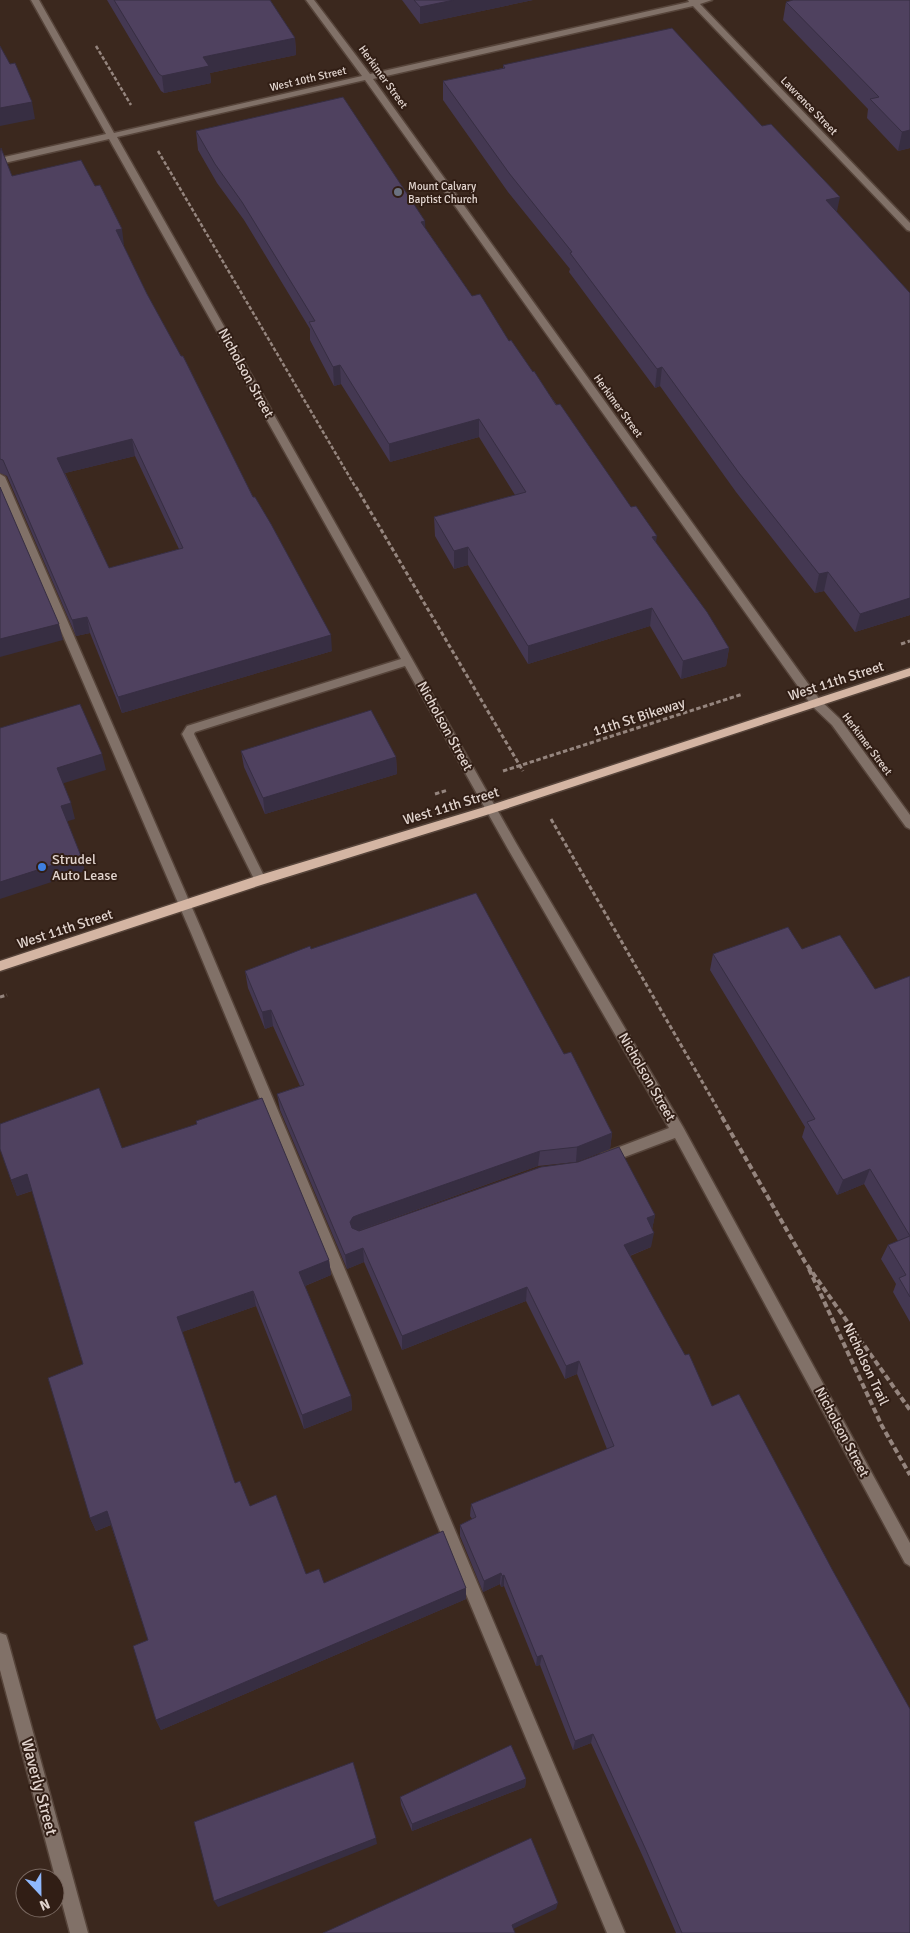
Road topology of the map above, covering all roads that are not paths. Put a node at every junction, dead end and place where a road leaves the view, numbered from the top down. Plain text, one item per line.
1 (35, 0) edge
2 (310, 0) edge
3 (708, 0) edge
4 (693, 2) edge
5 (367, 77) junction
6 (112, 136) junction
7 (0, 161) edge
8 (910, 228) edge
9 (0, 478) edge
10 (408, 661) junction
11 (910, 672) edge
12 (816, 703) junction
13 (492, 809) junction
14 (910, 824) edge
15 (260, 880) junction
16 (185, 905) junction
17 (0, 966) edge
18 (678, 1131) junction
19 (595, 1163) edge
20 (910, 1558) edge
21 (0, 1641) edge
22 (79, 1933) edge
23 (616, 1933) edge

1 - 6 street, Nicholson Street
2 - 5 street, Herkimer Street
3 - 4 street, West 10th Street
4 - 5 street, West 10th Street
4 - 8 street, Lawrence Street
5 - 6 street, West 10th Street
5 - 12 street, Herkimer Street
6 - 7 street, West 10th Street
6 - 10 street, Nicholson Street
9 - 16 street
10 - 13 street, Nicholson Street
10 - 15 street
11 - 12 main road, West 11th Street
12 - 13 main road, West 11th Street
12 - 14 street, Herkimer Street
13 - 15 main road, West 11th Street
13 - 18 street, Nicholson Street
15 - 16 main road, West 11th Street
16 - 17 main road, West 11th Street
16 - 23 street
18 - 19 street
18 - 20 street, Nicholson Street
21 - 22 street, Waverly Street

